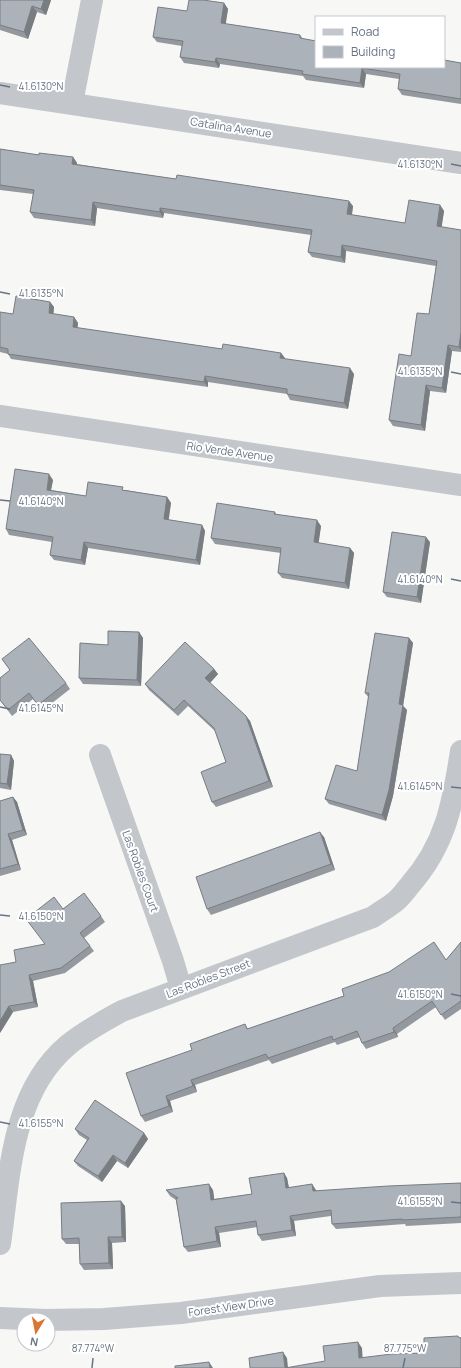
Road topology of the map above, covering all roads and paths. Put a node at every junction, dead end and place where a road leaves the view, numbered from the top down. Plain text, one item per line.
1 (92, 0) edge
2 (0, 93) edge
3 (72, 103) junction
4 (461, 163) edge
5 (0, 416) edge
6 (461, 485) edge
7 (461, 751) edge
8 (100, 755) dead end
9 (181, 988) junction
10 (0, 1244) edge
11 (461, 1283) edge
12 (0, 1318) edge

1 - 3 street
2 - 3 street, Catalina Avenue
3 - 4 street, Catalina Avenue
5 - 6 street, Rio Verde Avenue
7 - 9 street, Las Robles Street
8 - 9 street, Las Robles Court
9 - 10 street, Las Robles Street
11 - 12 street, Forest View Drive

